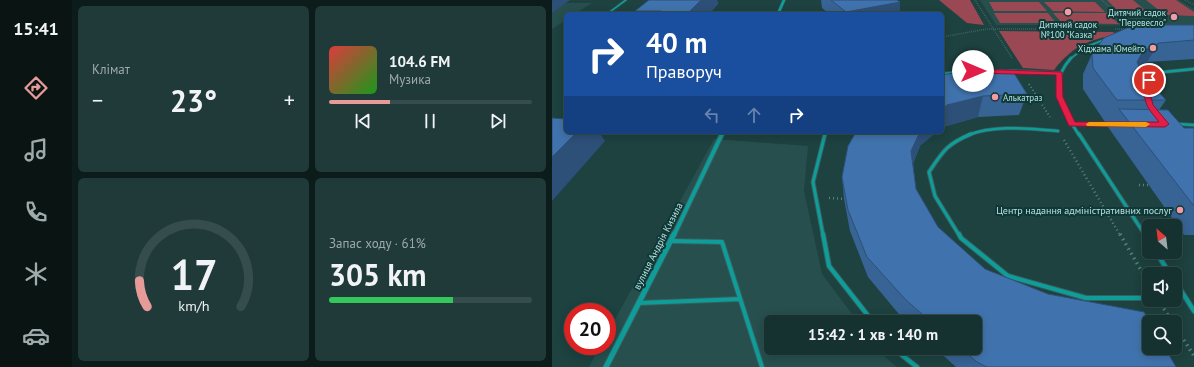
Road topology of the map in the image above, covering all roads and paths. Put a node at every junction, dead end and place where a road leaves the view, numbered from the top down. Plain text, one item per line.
1 (626, 0) edge
2 (784, 0) edge
3 (1102, 0) edge
4 (1185, 0) edge
5 (1194, 6) edge
6 (610, 12) edge
7 (779, 12) edge
8 (994, 29) dead end
9 (1115, 29) dead end
10 (1133, 29) edge
11 (944, 37) edge
12 (1124, 37) joint
13 (1194, 69) edge
14 (975, 71) edge
15 (1006, 71) edge
16 (1059, 73) junction
17 (944, 74) edge
18 (1148, 86) edge
19 (1072, 124) junction
20 (1119, 124) edge
21 (1172, 124) edge
22 (1194, 125) edge
23 (1058, 131) dead end
24 (722, 134) edge
25 (825, 134) edge
26 (1139, 185) dead end
27 (1148, 185) dead end
28 (1142, 230) edge
29 (672, 241) junction
30 (1182, 292) edge
31 (1142, 298) edge
32 (740, 299) junction
33 (639, 303) junction
34 (1194, 311) edge
35 (868, 315) edge
36 (1182, 337) edge
37 (902, 355) edge
38 (1194, 356) edge
39 (606, 367) edge
40 (762, 367) edge
41 (917, 367) edge

1 - 6 lane
2 - 7 street
3 - 10 path
4 - 5 path
8 - 11 path
9 - 12 path
12 - 16 lane
13 - 18 lane
14 - 17 lane
15 - 16 lane
16 - 19 lane
19 - 20 lane
19 - 28 lane
21 - 22 lane
23 - 31 lane
24 - 29 street, вулиця Андрія Кизила
25 - 35 lane
26 - 27 path
29 - 32 lane
29 - 33 street, вулиця Андрія Кизила
30 - 34 lane
32 - 33 lane
32 - 40 lane
33 - 39 street, вулиця Андрія Кизила
36 - 38 path
37 - 41 lane

